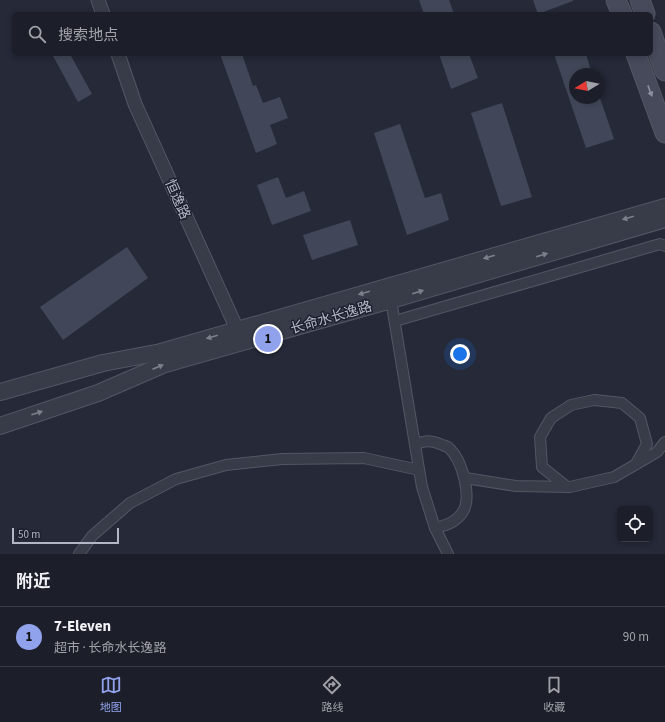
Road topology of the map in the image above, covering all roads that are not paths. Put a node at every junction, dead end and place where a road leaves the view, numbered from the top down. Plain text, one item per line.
1 (98, 0) edge
2 (616, 0) edge
3 (640, 0) edge
4 (102, 12) edge
5 (621, 12) edge
6 (643, 12) edge
7 (653, 38) edge
8 (119, 56) edge
9 (637, 56) edge
10 (665, 71) edge
11 (665, 133) edge
12 (665, 207) edge
13 (665, 219) edge
14 (665, 246) edge
15 (392, 300) junction
16 (395, 321) junction
17 (240, 336) junction
18 (0, 392) edge
19 (0, 426) edge
20 (665, 442) edge
21 (416, 444) junction
22 (636, 464) junction
23 (420, 470) junction
24 (465, 478) junction
25 (567, 487) junction
26 (436, 528) junction
27 (79, 554) edge
28 (448, 554) edge

1 - 4 street
2 - 5 main road
3 - 6 main road
7 - 10 main road
8 - 17 street, 恒逸路
9 -> 11 main road
12 -> 17 street, 长命水长逸路
15 -> 13 street, 长命水长逸路
14 - 16 street
15 - 16 street
15 - 17 street, 长命水长逸路
16 - 21 street
17 -> 18 street, 长命水长逸路
19 -> 17 street, 长命水长逸路
20 - 22 street
21 - 23 street
21 - 24 street
22 - 25 street
22 - 25 street
23 - 26 street
23 - 27 street
24 - 25 street
24 - 26 street
26 - 28 street

